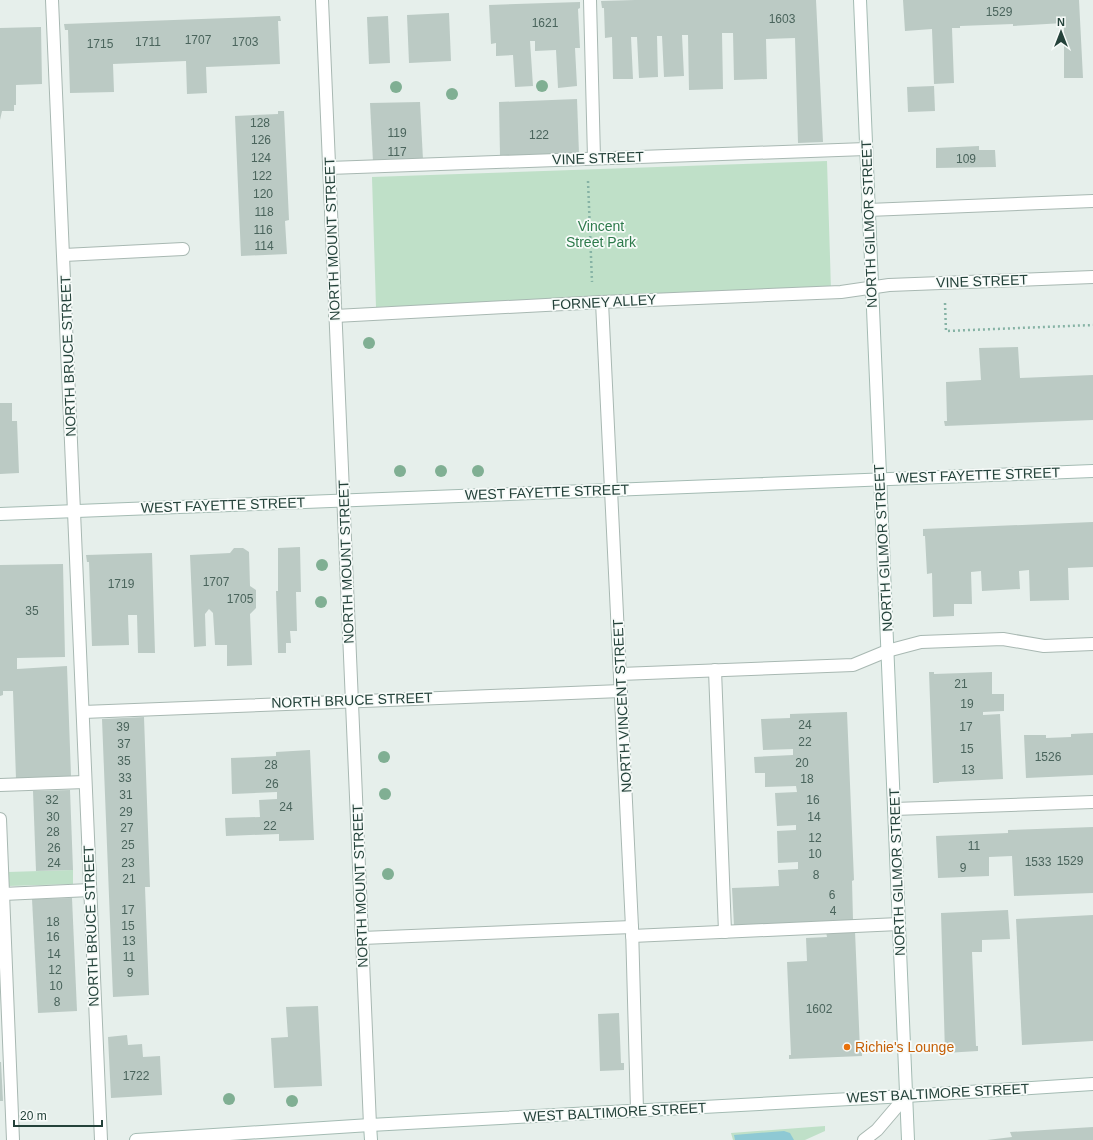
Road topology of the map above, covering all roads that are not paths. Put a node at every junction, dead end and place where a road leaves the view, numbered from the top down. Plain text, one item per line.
1 (52, 0) edge
2 (322, 0) edge
3 (590, 0) edge
4 (860, 0) edge
5 (866, 148) junction
6 (590, 159) junction
7 (329, 168) junction
8 (1093, 201) edge
9 (868, 210) junction
10 (183, 249) dead end
11 (64, 255) junction
12 (1093, 277) edge
13 (872, 288) junction
14 (597, 302) junction
15 (335, 316) junction
16 (1093, 471) edge
17 (880, 480) junction
18 (612, 490) junction
19 (343, 500) junction
20 (73, 511) junction
21 (0, 514) edge
22 (1093, 644) edge
23 (887, 651) junction
24 (715, 670) junction
25 (620, 674) junction
26 (621, 691) junction
27 (352, 701) junction
28 (83, 712) junction
29 (86, 782) junction
30 (0, 785) edge
31 (1093, 802) edge
32 (894, 809) junction
33 (0, 819) edge
34 (90, 890) junction
35 (3, 894) junction
36 (899, 924) junction
37 (632, 932) junction
38 (725, 932) junction
39 (362, 938) junction
40 (1093, 1084) edge
41 (906, 1096) junction
42 (637, 1110) junction
43 (370, 1125) junction
44 (13, 1140) edge
45 (100, 1140) edge
46 (136, 1140) edge
47 (371, 1140) edge
48 (864, 1140) edge
49 (908, 1140) edge

1 - 11 street, NORTH BRUCE STREET
2 - 7 street, NORTH MOUNT STREET
3 - 6 street
4 - 5 street, NORTH GILMOR STREET
5 - 6 street, VINE STREET
5 - 9 street, NORTH GILMOR STREET
6 - 7 street, VINE STREET
7 - 15 street, NORTH MOUNT STREET
8 - 9 street
9 - 13 street, NORTH GILMOR STREET
10 - 11 street
11 - 20 street, NORTH BRUCE STREET
12 - 13 street, VINE STREET
13 - 14 street, FORNEY ALLEY
13 - 17 street, NORTH GILMOR STREET
14 - 15 street, FORNEY ALLEY
14 - 18 street, NORTH VINCENT STREET
15 - 19 street, NORTH MOUNT STREET
16 - 17 street, WEST FAYETTE STREET
17 - 18 street, WEST FAYETTE STREET
17 - 23 street, NORTH GILMOR STREET
18 - 19 street, WEST FAYETTE STREET
18 - 25 street, NORTH VINCENT STREET
19 - 20 street, WEST FAYETTE STREET
19 - 27 street, NORTH MOUNT STREET
20 - 21 street, WEST FAYETTE STREET
20 - 28 street, NORTH BRUCE STREET
22 - 23 street
23 - 24 street
23 - 32 street, NORTH GILMOR STREET
24 - 25 street
24 - 38 street
25 - 26 street, NORTH VINCENT STREET
26 - 27 street, NORTH BRUCE STREET
26 - 37 street, NORTH VINCENT STREET
27 - 28 street, NORTH BRUCE STREET
27 - 39 street, NORTH MOUNT STREET
28 - 29 street, NORTH BRUCE STREET
29 - 30 street
29 - 34 street, NORTH BRUCE STREET
31 - 32 street
32 - 36 street, NORTH GILMOR STREET
33 - 35 street
34 - 35 street
34 - 45 street, NORTH BRUCE STREET
35 - 44 street
36 - 38 street
36 - 41 street, NORTH GILMOR STREET
37 - 38 street
37 - 39 street
37 - 42 street, NORTH VINCENT STREET
39 - 43 street, NORTH MOUNT STREET
40 - 41 street, WEST BALTIMORE STREET
41 - 42 street, WEST BALTIMORE STREET
41 - 48 street
41 - 49 street, NORTH GILMOR STREET
42 - 43 street, WEST BALTIMORE STREET
43 - 46 street, WEST BALTIMORE STREET
43 - 47 street, NORTH MOUNT STREET

